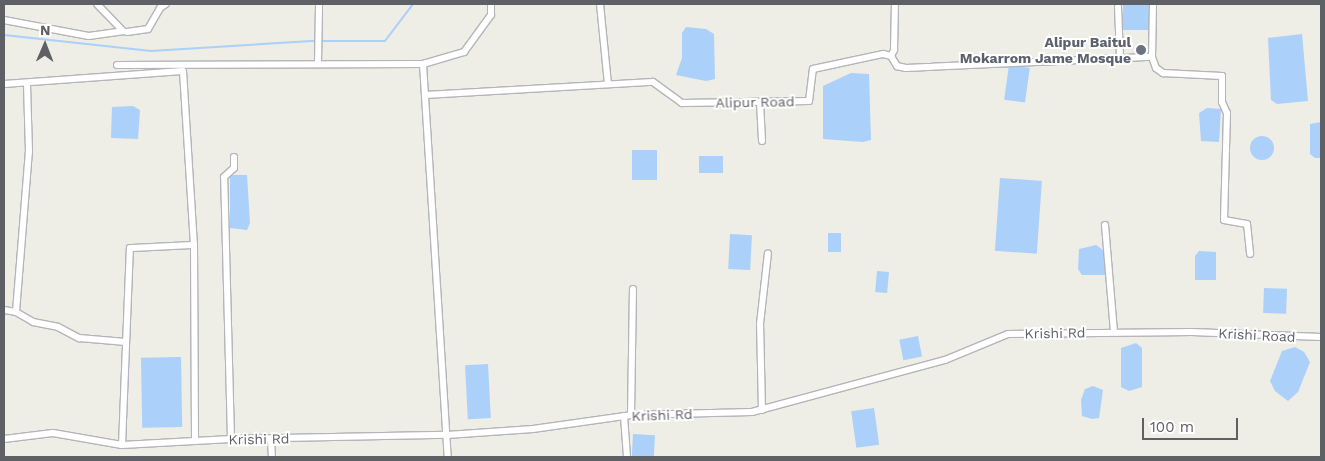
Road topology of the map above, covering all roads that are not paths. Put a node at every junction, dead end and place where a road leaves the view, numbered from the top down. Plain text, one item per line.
1 (97, 4) edge
2 (166, 4) edge
3 (319, 4) edge
4 (491, 4) edge
5 (600, 4) edge
6 (894, 4) edge
7 (1154, 4) edge
8 (1118, 7) dead end
9 (4, 20) edge
10 (127, 32) dead end
11 (891, 56) junction
12 (1120, 56) junction
13 (1152, 57) junction
14 (318, 63) junction
15 (423, 64) junction
16 (117, 65) dead end
17 (4, 84) edge
18 (27, 84) junction
19 (608, 84) junction
20 (425, 95) junction
21 (760, 102) junction
22 (762, 141) dead end
23 (234, 157) dead end
24 (1105, 225) dead end
25 (194, 244) junction
26 (768, 253) dead end
27 (1250, 254) dead end
28 (633, 289) dead end
29 (4, 310) edge
30 (16, 312) junction
31 (1114, 332) junction
32 (1192, 332) joint
33 (1321, 337) edge
34 (126, 342) junction
35 (762, 410) junction
36 (628, 415) junction
37 (447, 435) junction
38 (4, 439) edge
39 (231, 439) junction
40 (271, 439) junction
41 (195, 441) junction
42 (122, 445) junction
43 (272, 457) edge
44 (448, 457) edge
45 (627, 457) edge

1 - 9 street
2 - 10 street
3 - 14 street
4 - 15 street
5 - 19 street
6 - 11 street
7 - 13 street
8 - 12 street
11 - 12 street
11 - 21 street, Alipur Road
12 - 13 street
13 - 27 street
14 - 15 street
14 - 16 street
15 - 20 street
17 - 18 street
18 - 25 street
18 - 30 street
19 - 20 street, Alipur Road
19 - 21 street, Alipur Road
20 - 37 street
21 - 22 street
23 - 39 street
24 - 31 street
25 - 34 street
25 - 41 street
26 - 35 street
28 - 36 street
29 - 30 street
30 - 34 street
31 - 32 street, Krishi Rd
31 - 35 street, Krishi Rd
32 - 33 street, Krishi Road
34 - 42 street
35 - 36 street, Krishi Rd
36 - 37 street, Krishi Rd
36 - 45 street
37 - 40 street, Krishi Rd
37 - 44 street
38 - 42 street, Krishi Rd
39 - 40 street, Krishi Rd
39 - 41 street, Krishi Rd
40 - 43 street
41 - 42 street, Krishi Rd

